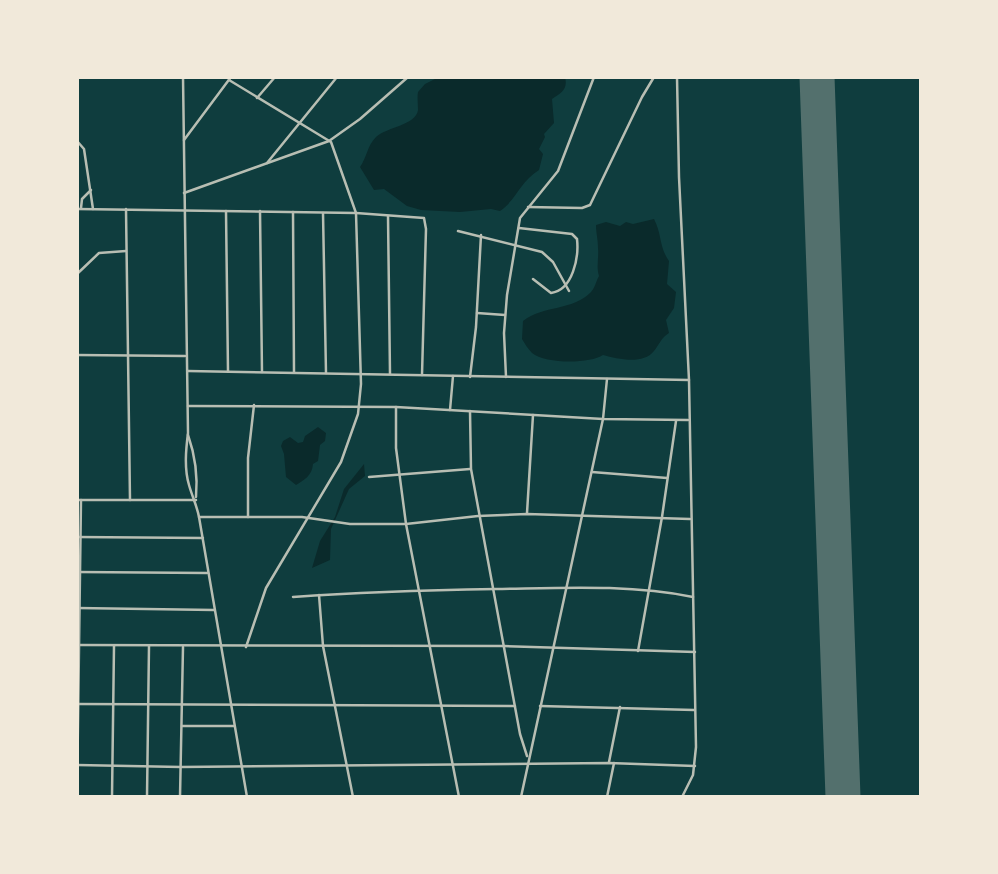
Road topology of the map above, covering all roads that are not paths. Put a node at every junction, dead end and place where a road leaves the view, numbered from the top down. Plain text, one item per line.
1 (183, 77) edge
2 (275, 77) edge
3 (337, 77) edge
4 (408, 77) edge
5 (594, 77) edge
6 (654, 77) edge
7 (677, 77) edge
8 (230, 79) edge
9 (257, 98) junction
10 (299, 123) junction
11 (184, 140) junction
12 (77, 141) edge
13 (330, 141) junction
14 (267, 163) junction
15 (90, 190) junction
16 (184, 193) junction
17 (528, 207) junction
18 (79, 209) edge
19 (93, 209) junction
20 (126, 209) junction
21 (226, 211) junction
22 (260, 211) junction
23 (184, 212) junction
24 (293, 212) junction
25 (323, 212) junction
26 (356, 213) junction
27 (388, 216) junction
28 (519, 228) junction
29 (458, 231) dead end
30 (481, 235) junction
31 (516, 245) junction
32 (126, 251) junction
33 (77, 274) edge
34 (533, 279) dead end
35 (566, 285) junction
36 (569, 291) dead end
37 (477, 313) junction
38 (506, 315) junction
39 (77, 355) edge
40 (127, 356) junction
41 (185, 356) junction
42 (186, 371) junction
43 (228, 371) junction
44 (262, 372) junction
45 (294, 372) junction
46 (326, 373) junction
47 (360, 373) junction
48 (390, 374) junction
49 (422, 374) junction
50 (453, 376) junction
51 (470, 377) junction
52 (506, 377) junction
53 (607, 379) junction
54 (689, 380) junction
55 (254, 405) junction
56 (188, 406) junction
57 (360, 406) junction
58 (396, 407) junction
59 (450, 410) junction
60 (470, 411) junction
61 (533, 415) junction
62 (603, 419) junction
63 (688, 420) junction
64 (676, 421) junction
65 (188, 433) junction
66 (471, 469) junction
67 (592, 472) junction
68 (399, 475) junction
69 (369, 477) dead end
70 (667, 478) junction
71 (79, 500) edge
72 (130, 500) junction
73 (196, 500) junction
74 (527, 514) junction
75 (478, 516) junction
76 (582, 516) junction
77 (199, 517) junction
78 (662, 517) junction
79 (248, 518) junction
80 (309, 518) junction
81 (690, 519) junction
82 (406, 524) junction
83 (79, 537) edge
84 (203, 538) junction
85 (79, 572) edge
86 (208, 573) junction
87 (565, 588) junction
88 (493, 589) junction
89 (418, 590) junction
90 (648, 591) junction
91 (319, 595) junction
92 (293, 597) dead end
93 (693, 597) junction
94 (78, 608) edge
95 (214, 610) junction
96 (78, 645) edge
97 (114, 646) junction
98 (149, 646) junction
99 (246, 646) junction
100 (323, 646) junction
101 (504, 646) junction
102 (183, 647) junction
103 (222, 647) junction
104 (430, 647) junction
105 (553, 648) junction
106 (638, 651) junction
107 (695, 652) junction
108 (78, 704) edge
109 (440, 704) junction
110 (114, 705) junction
111 (149, 705) junction
112 (183, 705) junction
113 (232, 706) junction
114 (515, 706) junction
115 (540, 706) junction
116 (334, 707) junction
117 (620, 707) junction
118 (695, 710) junction
119 (182, 726) junction
120 (235, 726) junction
121 (528, 757) junction
122 (527, 763) junction
123 (612, 763) junction
124 (113, 764) junction
125 (345, 764) junction
126 (453, 764) junction
127 (78, 765) edge
128 (148, 765) junction
129 (241, 766) junction
130 (695, 766) junction
131 (181, 767) junction
132 (78, 797) edge
133 (112, 797) edge
134 (147, 797) edge
135 (180, 797) edge
136 (247, 797) edge
137 (353, 797) edge
138 (459, 797) edge
139 (521, 797) edge
140 (607, 797) edge
141 (682, 797) edge

1 - 11 street
2 - 9 street
3 - 10 street
4 - 13 street
5 - 17 street
6 - 17 street
7 - 54 street
8 - 9 street
8 - 11 street
9 - 10 street
10 - 13 street
10 - 14 street
11 - 16 street
12 - 15 street
13 - 14 street
13 - 26 street
14 - 16 street
15 - 18 street
15 - 19 street
16 - 23 street
17 - 28 street
18 - 19 street
19 - 20 street
20 - 23 street
20 - 32 street
21 - 22 street
21 - 23 street
21 - 43 street
22 - 24 street
22 - 44 street
23 - 41 street
24 - 25 street
24 - 45 street
25 - 26 street
25 - 46 street
26 - 27 street
26 - 47 street
27 - 48 street
27 - 49 street
28 - 31 street
28 - 35 street
29 - 30 street
30 - 31 street
30 - 37 street
31 - 35 street
31 - 38 street
32 - 33 street
32 - 40 street
34 - 35 street
35 - 36 street
37 - 38 street
37 - 51 street
38 - 52 street
39 - 40 street
40 - 41 street
40 - 72 street
41 - 42 street
42 - 43 street
42 - 56 street
43 - 44 street
44 - 45 street
45 - 46 street
46 - 47 street
47 - 48 street
47 - 57 street
48 - 49 street
49 - 50 street
50 - 51 street
50 - 59 street
51 - 52 street
52 - 53 street
53 - 54 street
53 - 62 street
54 - 63 street
55 - 56 street
55 - 57 street
55 - 79 street
56 - 65 street
57 - 58 street
57 - 80 street
58 - 59 street
58 - 68 street
59 - 60 street
60 - 61 street
60 - 66 street
61 - 62 street
61 - 74 street
62 - 64 street
62 - 67 street
63 - 64 street
63 - 81 street
64 - 70 street
65 - 73 street
65 - 73 street
66 - 68 street
66 - 75 street
67 - 70 street
67 - 76 street
68 - 69 street
68 - 82 street
70 - 78 street
71 - 72 street
71 - 83 street
72 - 73 street
73 - 77 street
74 - 75 street
74 - 76 street
75 - 82 street
75 - 88 street
76 - 78 street
76 - 87 street
77 - 79 street
77 - 84 street
78 - 81 street
78 - 90 street
79 - 80 street
80 - 82 street
80 - 99 street
81 - 93 street
82 - 89 street
83 - 84 street
83 - 85 street
84 - 86 street
85 - 86 street
85 - 94 street
86 - 95 street
87 - 88 street
87 - 90 street
87 - 105 street
88 - 89 street
88 - 101 street
89 - 91 street
89 - 104 street
90 - 93 street
90 - 106 street
91 - 92 street
91 - 100 street
93 - 107 street
94 - 95 street
94 - 96 street
95 - 103 street
96 - 97 street
96 - 108 street
97 - 98 street
97 - 110 street
98 - 102 street
98 - 111 street
99 - 100 street
99 - 103 street
100 - 104 street
100 - 116 street
101 - 104 street
101 - 105 street
101 - 114 street
102 - 103 street
102 - 112 street
103 - 113 street
104 - 109 street
105 - 106 street
105 - 115 street
106 - 107 street
107 - 118 street
108 - 110 street
108 - 127 street
109 - 114 street
109 - 116 street
109 - 126 street
110 - 111 street
110 - 124 street
111 - 112 street
111 - 128 street
112 - 113 street
112 - 119 street
113 - 116 street
113 - 120 street
114 - 121 street
115 - 117 street
115 - 121 street
116 - 125 street
117 - 118 street
117 - 123 street
118 - 130 street
119 - 120 street
119 - 131 street
120 - 129 street
121 - 122 street
122 - 123 street
122 - 126 street
122 - 139 street
123 - 130 street
123 - 140 street
124 - 127 street
124 - 128 street
124 - 133 street
125 - 126 street
125 - 129 street
125 - 137 street
126 - 138 street
127 - 132 street
128 - 131 street
128 - 134 street
129 - 131 street
129 - 136 street
130 - 141 street
131 - 135 street

